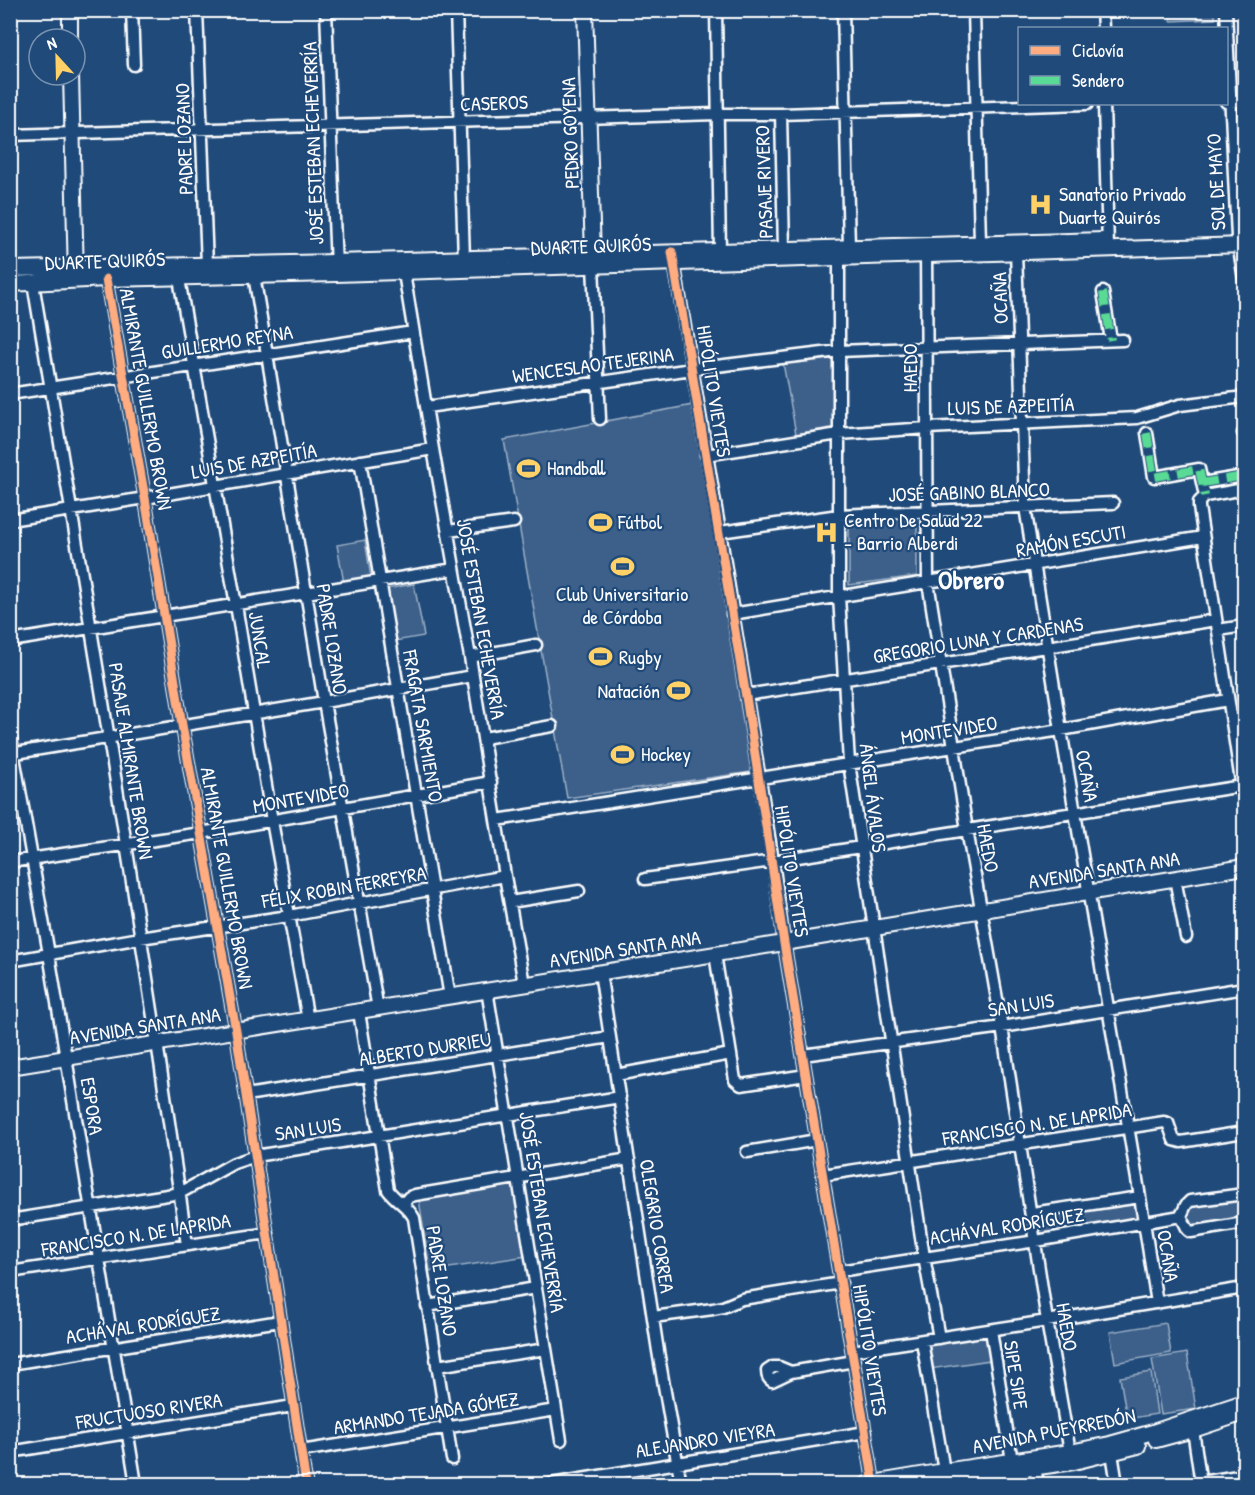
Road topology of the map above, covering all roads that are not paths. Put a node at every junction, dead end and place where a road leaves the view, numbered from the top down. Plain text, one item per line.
1 (70, 10) edge
2 (132, 10) edge
3 (197, 10) edge
4 (326, 10) edge
5 (456, 10) edge
6 (585, 10) edge
7 (716, 10) edge
8 (843, 10) edge
9 (974, 10) edge
10 (1102, 10) edge
11 (1226, 10) edge
12 (70, 27) edge
13 (1103, 27) edge
14 (1226, 27) edge
15 (134, 66) dead end
16 (71, 87) edge
17 (1245, 101) edge
18 (1228, 102) edge
19 (1050, 105) edge
20 (1104, 105) edge
21 (976, 107) junction
22 (845, 111) junction
23 (717, 114) junction
24 (781, 114) junction
25 (589, 118) junction
26 (459, 122) junction
27 (330, 126) junction
28 (201, 130) junction
29 (72, 133) junction
30 (10, 135) edge
31 (1241, 241) edge
32 (980, 243) junction
33 (1108, 244) junction
34 (784, 249) junction
35 (927, 250) junction
36 (844, 252) junction
37 (1016, 252) junction
38 (722, 256) junction
39 (673, 257) junction
40 (464, 258) junction
41 (593, 260) junction
42 (207, 266) junction
43 (403, 266) junction
44 (336, 268) junction
45 (10, 269) edge
46 (178, 272) junction
47 (76, 274) junction
48 (254, 275) junction
49 (106, 279) junction
50 (1245, 279) edge
51 (33, 283) junction
52 (10, 284) edge
53 (1103, 292) dead end
54 (413, 332) junction
55 (1111, 340) junction
56 (1123, 340) dead end
57 (1020, 343) junction
58 (928, 347) junction
59 (839, 351) junction
60 (267, 353) junction
61 (194, 365) junction
62 (692, 369) junction
63 (124, 376) junction
64 (599, 382) junction
65 (50, 387) junction
66 (10, 394) edge
67 (1245, 397) edge
68 (427, 407) junction
69 (600, 419) dead end
70 (1023, 424) junction
71 (928, 428) junction
72 (1148, 433) dead end
73 (839, 434) junction
74 (433, 449) junction
75 (706, 455) junction
76 (360, 461) junction
77 (287, 474) junction
78 (1245, 476) edge
79 (1202, 483) junction
80 (215, 486) junction
81 (1245, 489) edge
82 (1205, 496) junction
83 (145, 498) junction
84 (1113, 503) dead end
85 (1025, 507) junction
86 (71, 510) junction
87 (927, 512) junction
88 (839, 515) junction
89 (10, 520) edge
90 (514, 522) dead end
91 (448, 531) junction
92 (720, 532) junction
93 (1203, 537) junction
94 (1034, 566) junction
95 (454, 569) junction
96 (380, 582) junction
97 (928, 582) junction
98 (307, 594) junction
99 (839, 596) junction
100 (236, 605) junction
101 (732, 614) junction
102 (164, 616) junction
103 (1217, 625) junction
104 (1245, 626) edge
105 (91, 628) junction
106 (10, 641) edge
107 (536, 645) dead end
108 (1047, 646) junction
109 (470, 657) junction
110 (941, 663) junction
111 (473, 676) junction
112 (843, 680) junction
113 (398, 689) junction
114 (746, 695) junction
115 (1228, 700) junction
116 (324, 702) junction
117 (254, 714) junction
118 (182, 725) junction
119 (552, 726) dead end
120 (1061, 730) junction
121 (10, 734) edge
122 (484, 738) junction
123 (109, 739) junction
124 (954, 747) junction
125 (12, 754) edge
126 (849, 763) junction
127 (759, 778) junction
128 (491, 782) junction
129 (1242, 786) junction
130 (416, 795) junction
131 (1245, 801) edge
132 (343, 809) junction
133 (1075, 812) junction
134 (496, 820) junction
135 (272, 821) junction
136 (967, 830) junction
137 (201, 833) junction
138 (126, 844) junction
139 (861, 847) junction
140 (32, 859) junction
141 (773, 861) junction
142 (10, 862) edge
143 (1245, 867) edge
144 (505, 876) junction
145 (1175, 878) junction
146 (645, 879) dead end
147 (433, 890) junction
148 (579, 891) dead end
149 (1089, 892) junction
150 (510, 902) junction
151 (360, 903) junction
152 (981, 911) junction
153 (289, 916) junction
154 (217, 927) junction
155 (874, 928) junction
156 (1186, 937) dead end
157 (140, 938) junction
158 (784, 943) junction
159 (49, 954) junction
160 (716, 954) junction
161 (10, 961) edge
162 (600, 972) junction
163 (524, 984) junction
164 (1245, 988) edge
165 (487, 990) junction
166 (450, 997) junction
167 (378, 1009) junction
168 (1108, 1009) junction
169 (359, 1012) junction
170 (308, 1020) junction
171 (1002, 1027) junction
172 (236, 1031) junction
173 (610, 1037) junction
174 (891, 1042) junction
175 (158, 1044) junction
176 (731, 1054) junction
177 (498, 1055) junction
178 (803, 1055) junction
179 (66, 1059) junction
180 (10, 1067) edge
181 (616, 1075) junction
182 (806, 1075) junction
183 (370, 1076) junction
184 (246, 1095) junction
185 (620, 1097) junction
186 (508, 1115) junction
187 (1128, 1128) junction
188 (1245, 1132) edge
189 (380, 1136) junction
190 (817, 1140) junction
191 (1020, 1145) junction
192 (747, 1152) dead end
193 (255, 1156) junction
194 (629, 1159) junction
195 (910, 1162) junction
196 (823, 1175) junction
197 (518, 1178) junction
198 (180, 1193) junction
199 (1245, 1194) edge
200 (1140, 1197) junction
201 (403, 1204) junction
202 (90, 1208) junction
203 (1032, 1213) junction
204 (1181, 1216) junction
205 (10, 1220) edge
206 (1145, 1223) junction
207 (1245, 1223) edge
208 (268, 1233) junction
209 (1036, 1241) junction
210 (187, 1245) junction
211 (924, 1257) junction
212 (98, 1259) junction
213 (10, 1272) edge
214 (840, 1277) junction
215 (536, 1288) junction
216 (1245, 1288) edge
217 (1157, 1303) junction
218 (427, 1306) junction
219 (653, 1317) junction
220 (280, 1321) junction
221 (1047, 1321) junction
222 (991, 1330) junction
223 (939, 1338) junction
224 (922, 1341) junction
225 (113, 1347) junction
226 (546, 1348) junction
227 (853, 1356) junction
228 (10, 1364) edge
229 (437, 1366) junction
230 (791, 1372) dead end
231 (1245, 1402) edge
232 (293, 1406) junction
233 (556, 1410) junction
234 (1245, 1413) edge
235 (447, 1428) junction
236 (1193, 1430) junction
237 (866, 1432) junction
238 (128, 1433) junction
239 (561, 1440) dead end
240 (1111, 1448) junction
241 (301, 1451) junction
242 (10, 1452) edge
243 (1070, 1452) junction
244 (452, 1459) dead end
245 (1012, 1461) junction
246 (677, 1463) junction
247 (1035, 1468) junction
248 (1245, 1475) edge
249 (951, 1478) edge
250 (1201, 1483) edge
251 (872, 1484) edge
252 (136, 1485) edge
253 (306, 1485) edge
254 (551, 1485) edge
255 (681, 1485) edge
256 (919, 1485) edge
257 (1038, 1485) edge
258 (1117, 1485) edge

1 - 12 main road
2 - 15 street
3 - 28 street, PADRE LOZANO
4 - 27 street, JOSÉ ESTEBAN ECHEVERRÍA
5 - 26 street
6 - 25 main road, PEDRO GOYENA
7 - 23 street
8 - 22 street
9 - 21 street
10 - 13 street
11 - 14 street, SOL DE MAYO
16 - 29 main road
17 - 18 street
18 - 31 street, SOL DE MAYO
19 - 21 street, CASEROS
20 - 33 street
21 - 22 street, CASEROS
21 - 32 street
22 - 24 street, CASEROS
22 - 36 street
23 - 24 street, CASEROS
23 - 25 street, CASEROS
23 - 38 street
24 - 34 street, PASAJE RIVERO
25 - 26 street, CASEROS
25 - 41 main road, PEDRO GOYENA
26 - 27 street, CASEROS
26 - 40 street
27 - 28 street, CASEROS
27 - 44 street, JOSÉ ESTEBAN ECHEVERRÍA
28 - 29 street, CASEROS
28 - 42 street, PADRE LOZANO
29 - 30 street, CASEROS
29 - 47 main road
31 - 33 main road, DUARTE QUIRÓS
31 - 50 street, SOL DE MAYO
32 - 33 main road, DUARTE QUIRÓS
32 - 35 main road, DUARTE QUIRÓS
33 - 37 main road, DUARTE QUIRÓS
34 - 36 main road, DUARTE QUIRÓS
34 - 38 main road, DUARTE QUIRÓS
35 - 36 main road, DUARTE QUIRÓS
35 - 37 main road, DUARTE QUIRÓS
35 - 58 street, HAEDO
36 - 38 main road, DUARTE QUIRÓS
36 - 59 street, ÁNGEL ÁVALOS
37 - 57 street, OCAÑA
38 - 39 main road, DUARTE QUIRÓS
39 - 41 main road, DUARTE QUIRÓS
39 - 62 street, HIPÓLITO VIEYTES
40 - 41 main road, DUARTE QUIRÓS
40 - 43 main road, DUARTE QUIRÓS
41 - 43 main road, DUARTE QUIRÓS
41 - 64 street, PEDRO GOYENA
42 - 44 main road, DUARTE QUIRÓS
42 - 46 main road, DUARTE QUIRÓS
43 - 44 main road, DUARTE QUIRÓS
43 - 54 street, JOSÉ ESTEBAN ECHEVERRÍA
44 - 48 main road, DUARTE QUIRÓS
45 - 47 main road, DUARTE QUIRÓS
46 - 47 main road, DUARTE QUIRÓS
46 - 48 main road, DUARTE QUIRÓS
46 - 49 main road, DUARTE QUIRÓS
46 - 61 street, JUNCAL
47 - 49 main road, DUARTE QUIRÓS
47 - 51 main road, DUARTE QUIRÓS
48 - 60 street, PADRE LOZANO
49 - 63 street, ALMIRANTE GUILLERMO BROWN
51 - 52 main road, DUARTE QUIRÓS
51 - 65 street, PASAJE ALMIRANTE BROWN
53 - 55 street
54 - 60 street, GUILLERMO REYNA
54 - 68 street, JOSÉ ESTEBAN ECHEVERRÍA
55 - 56 street, WENCESLAO TEJERINA
55 - 57 street, WENCESLAO TEJERINA
57 - 58 street, WENCESLAO TEJERINA
57 - 70 street, OCAÑA
58 - 59 street, WENCESLAO TEJERINA
58 - 71 street, HAEDO
59 - 62 street, WENCESLAO TEJERINA
59 - 73 street, ÁNGEL ÁVALOS
60 - 61 street, GUILLERMO REYNA
60 - 77 street, PADRE LOZANO
61 - 63 street, GUILLERMO REYNA
61 - 80 street, JUNCAL
62 - 64 street, WENCESLAO TEJERINA
62 - 75 street, HIPÓLITO VIEYTES
63 - 65 street, GUILLERMO REYNA
63 - 83 street, ALMIRANTE GUILLERMO BROWN
64 - 68 street, WENCESLAO TEJERINA
64 - 69 street, PEDRO GOYENA
65 - 66 street, GUILLERMO REYNA
65 - 86 street, PASAJE ALMIRANTE BROWN
67 - 70 street, LUIS DE AZPEITÍA
68 - 74 street, JOSÉ ESTEBAN ECHEVERRÍA
70 - 71 street, LUIS DE AZPEITÍA
70 - 85 street, OCAÑA
71 - 73 street, LUIS DE AZPEITÍA
71 - 87 street, HAEDO
72 - 79 street
73 - 75 street, LUIS DE AZPEITÍA
73 - 88 street, ÁNGEL ÁVALOS
74 - 76 street, LUIS DE AZPEITÍA
74 - 91 street, JOSÉ ESTEBAN ECHEVERRÍA
75 - 92 street, HIPÓLITO VIEYTES
76 - 77 street, LUIS DE AZPEITÍA
76 - 96 street, FRAGATA SARMIENTO
77 - 80 street, LUIS DE AZPEITÍA
77 - 98 street, PADRE LOZANO
78 - 79 street
79 - 82 street
80 - 83 street, LUIS DE AZPEITÍA
80 - 100 street, JUNCAL
81 - 82 street
82 - 93 street
83 - 86 street, LUIS DE AZPEITÍA
83 - 102 street, ALMIRANTE GUILLERMO BROWN
84 - 85 street, JOSÉ GABINO BLANCO
85 - 87 street, JOSÉ GABINO BLANCO
85 - 94 street, OCAÑA
86 - 89 street, LUIS DE AZPEITÍA
86 - 105 street, PASAJE ALMIRANTE BROWN
87 - 88 street, JOSÉ GABINO BLANCO
87 - 97 street, HAEDO
88 - 92 street, JOSÉ GABINO BLANCO
88 - 99 street, ÁNGEL ÁVALOS
90 - 91 street
91 - 95 street, JOSÉ ESTEBAN ECHEVERRÍA
92 - 101 street, HIPÓLITO VIEYTES
93 - 94 street, RAMÓN ESCUTI
93 - 103 street
94 - 97 street, RAMÓN ESCUTI
94 - 108 street, OCAÑA
95 - 96 street
95 - 109 street, JOSÉ ESTEBAN ECHEVERRÍA
96 - 98 street
96 - 113 street, FRAGATA SARMIENTO
97 - 99 street, RAMÓN ESCUTI
97 - 110 street, HAEDO
98 - 100 street
98 - 116 street, PADRE LOZANO
99 - 101 street, RAMÓN ESCUTI
99 - 112 street, ÁNGEL ÁVALOS
100 - 102 street
100 - 117 street, JUNCAL
101 - 114 street, HIPÓLITO VIEYTES
102 - 105 street
102 - 118 street, ALMIRANTE GUILLERMO BROWN
103 - 104 street, GREGORIO LUNA Y CARDENAS
103 - 108 street, GREGORIO LUNA Y CARDENAS
103 - 115 street
105 - 106 street
105 - 123 street, PASAJE ALMIRANTE BROWN
107 - 109 street
108 - 110 street, GREGORIO LUNA Y CARDENAS
108 - 120 street, OCAÑA
109 - 111 street, JOSÉ ESTEBAN ECHEVERRÍA
110 - 112 street, GREGORIO LUNA Y CARDENAS
110 - 124 street, HAEDO
111 - 113 street
111 - 122 street, JOSÉ ESTEBAN ECHEVERRÍA
112 - 114 street, GREGORIO LUNA Y CARDENAS
112 - 126 street, ÁNGEL ÁVALOS
113 - 116 street
113 - 130 street, FRAGATA SARMIENTO
114 - 127 street, HIPÓLITO VIEYTES
115 - 120 street, MONTEVIDEO
115 - 129 street
116 - 117 street
116 - 132 street, PADRE LOZANO
117 - 118 street
117 - 135 street, JUNCAL
118 - 123 street
118 - 137 street, ALMIRANTE GUILLERMO BROWN
119 - 122 street
120 - 124 street, MONTEVIDEO
120 - 133 street, OCAÑA
121 - 125 street, ESPORA
122 - 128 street, JOSÉ ESTEBAN ECHEVERRÍA
123 - 125 street
123 - 138 street, PASAJE ALMIRANTE BROWN
124 - 126 street, MONTEVIDEO
124 - 136 street, HAEDO
125 - 140 street, ESPORA
126 - 127 street, MONTEVIDEO
126 - 139 street, ÁNGEL ÁVALOS
127 - 134 street, MONTEVIDEO
127 - 141 street, HIPÓLITO VIEYTES
128 - 130 street, MONTEVIDEO
128 - 134 street, JOSÉ ESTEBAN ECHEVERRÍA
129 - 131 street
129 - 133 street
130 - 132 street, MONTEVIDEO
130 - 147 street, FRAGATA SARMIENTO
132 - 135 street, MONTEVIDEO
132 - 151 street, PADRE LOZANO
133 - 136 street
133 - 149 street, OCAÑA
134 - 144 street, JOSÉ ESTEBAN ECHEVERRÍA
135 - 137 street, MONTEVIDEO
135 - 153 street, JUNCAL
136 - 139 street
136 - 152 street, HAEDO
137 - 138 street, MONTEVIDEO
137 - 154 street, ALMIRANTE GUILLERMO BROWN
138 - 140 street, MONTEVIDEO
138 - 157 street, PASAJE ALMIRANTE BROWN
139 - 141 street
139 - 155 street, ÁNGEL ÁVALOS
140 - 142 street, MONTEVIDEO
140 - 159 street, ESPORA
141 - 146 street
141 - 158 street, HIPÓLITO VIEYTES
143 - 145 main road, AVENIDA SANTA ANA
144 - 147 street, FÉLIX ROBIN FERREYRA
144 - 150 street, JOSÉ ESTEBAN ECHEVERRÍA
145 - 149 main road, AVENIDA SANTA ANA
145 - 156 street
147 - 151 street, FÉLIX ROBIN FERREYRA
147 - 166 street, FRAGATA SARMIENTO
148 - 150 street
149 - 152 main road, AVENIDA SANTA ANA
149 - 168 street, OCAÑA
150 - 163 street, JOSÉ ESTEBAN ECHEVERRÍA
151 - 153 street, FÉLIX ROBIN FERREYRA
151 - 167 street, PADRE LOZANO
152 - 155 main road, AVENIDA SANTA ANA
152 - 171 street, HAEDO
153 - 154 street, FÉLIX ROBIN FERREYRA
153 - 170 street, JUNCAL
154 - 157 street, FÉLIX ROBIN FERREYRA
154 - 172 street, ALMIRANTE GUILLERMO BROWN
155 - 158 main road, AVENIDA SANTA ANA
155 - 174 street, ÁNGEL ÁVALOS
157 - 159 street, FÉLIX ROBIN FERREYRA
157 - 175 street, PASAJE ALMIRANTE BROWN
158 - 160 main road, AVENIDA SANTA ANA
158 - 178 street, HIPÓLITO VIEYTES
159 - 161 street, FÉLIX ROBIN FERREYRA
159 - 179 street, ESPORA
160 - 162 main road, AVENIDA SANTA ANA
160 - 176 street
162 - 163 main road, AVENIDA SANTA ANA
162 - 173 street, OLEGARIO CORREA
163 - 165 main road, AVENIDA SANTA ANA
164 - 168 street, SAN LUIS
165 - 166 main road, AVENIDA SANTA ANA
165 - 177 street, JOSÉ ESTEBAN ECHEVERRÍA
166 - 167 main road, AVENIDA SANTA ANA
167 - 169 main road, AVENIDA SANTA ANA
168 - 171 street, SAN LUIS
168 - 187 street, OCAÑA
169 - 170 main road, AVENIDA SANTA ANA
169 - 183 street, PADRE LOZANO
170 - 172 main road, AVENIDA SANTA ANA
171 - 174 street, SAN LUIS
171 - 191 street, HAEDO
172 - 175 main road, AVENIDA SANTA ANA
172 - 184 street, ALMIRANTE GUILLERMO BROWN
173 - 177 street, ALBERTO DURRIEU
173 - 181 street, OLEGARIO CORREA
174 - 178 street, SAN LUIS
174 - 195 street, ÁNGEL ÁVALOS
175 - 179 main road, AVENIDA SANTA ANA
175 - 198 street, PASAJE ALMIRANTE BROWN
176 - 181 street
176 - 182 street
177 - 183 street, ALBERTO DURRIEU
177 - 186 street, JOSÉ ESTEBAN ECHEVERRÍA
178 - 182 street, HIPÓLITO VIEYTES
179 - 180 main road, AVENIDA SANTA ANA
179 - 202 street, ESPORA
181 - 185 street, OLEGARIO CORREA
182 - 190 street, HIPÓLITO VIEYTES
183 - 184 street, ALBERTO DURRIEU
183 - 189 street, PADRE LOZANO
184 - 193 street, ALMIRANTE GUILLERMO BROWN
185 - 186 street, SAN LUIS
185 - 194 street, OLEGARIO CORREA
186 - 189 street, SAN LUIS
186 - 197 street, JOSÉ ESTEBAN ECHEVERRÍA
187 - 188 street, FRANCISCO N. DE LAPRIDA
187 - 191 street, FRANCISCO N. DE LAPRIDA
187 - 200 street, OCAÑA
189 - 193 street, SAN LUIS
189 - 201 street, PADRE LOZANO
190 - 192 street
190 - 196 street, HIPÓLITO VIEYTES
191 - 195 street, FRANCISCO N. DE LAPRIDA
191 - 203 street, HAEDO
193 - 198 street, SAN LUIS
193 - 208 street, ALMIRANTE GUILLERMO BROWN
194 - 197 street
194 - 219 street, OLEGARIO CORREA
195 - 196 street, FRANCISCO N. DE LAPRIDA
195 - 211 street, ÁNGEL ÁVALOS
196 - 214 street, HIPÓLITO VIEYTES
197 - 201 street
197 - 215 street, JOSÉ ESTEBAN ECHEVERRÍA
198 - 202 street, SAN LUIS
198 - 210 street, PASAJE ALMIRANTE BROWN
199 - 204 street, ACHÁVAL RODRÍGUEZ
200 - 203 street
200 - 206 street, OCAÑA
201 - 218 street, PADRE LOZANO
202 - 205 street, SAN LUIS
202 - 212 street, ESPORA
203 - 209 street, HAEDO
204 - 206 street, ACHÁVAL RODRÍGUEZ
204 - 207 street
206 - 209 street, ACHÁVAL RODRÍGUEZ
206 - 217 street, OCAÑA
208 - 210 street, FRANCISCO N. DE LAPRIDA
208 - 220 street, ALMIRANTE GUILLERMO BROWN
209 - 211 street, ACHÁVAL RODRÍGUEZ
209 - 221 street, HAEDO
210 - 212 street, FRANCISCO N. DE LAPRIDA
211 - 214 street, ACHÁVAL RODRÍGUEZ
211 - 223 street, ÁNGEL ÁVALOS
212 - 213 street, FRANCISCO N. DE LAPRIDA
212 - 225 street, ESPORA
214 - 219 street, ACHÁVAL RODRÍGUEZ
214 - 227 street, HIPÓLITO VIEYTES
215 - 218 street
215 - 226 street, JOSÉ ESTEBAN ECHEVERRÍA
216 - 217 street
217 - 221 street
218 - 229 street, PADRE LOZANO
219 - 246 street, OLEGARIO CORREA
220 - 225 street, ACHÁVAL RODRÍGUEZ
220 - 232 street, ALMIRANTE GUILLERMO BROWN
221 - 222 street
221 - 243 street, HAEDO
222 - 223 street
222 - 245 street, SIPE SIPE
223 - 224 street
224 - 227 street
224 - 249 street
225 - 228 street, ACHÁVAL RODRÍGUEZ
225 - 238 street, ESPORA
226 - 229 street
226 - 233 street, JOSÉ ESTEBAN ECHEVERRÍA
227 - 230 street
227 - 237 street, HIPÓLITO VIEYTES
229 - 235 street, PADRE LOZANO
231 - 240 main road, AVENIDA PUEYRREDÓN
232 - 238 street, FRUCTUOSO RIVERA
232 - 241 street, ALMIRANTE GUILLERMO BROWN
233 - 235 street, ARMANDO TEJADA GÓMEZ
233 - 239 street, JOSÉ ESTEBAN ECHEVERRÍA
234 - 236 main road, AVENIDA PUEYRREDÓN
235 - 241 street, ARMANDO TEJADA GÓMEZ
235 - 244 street, PADRE LOZANO
236 - 240 main road, AVENIDA PUEYRREDÓN
236 - 250 street
237 - 246 street, ALEJANDRO VIEYRA
237 - 251 street, HIPÓLITO VIEYTES
238 - 242 street, FRUCTUOSO RIVERA
238 - 252 street, ESPORA
240 - 243 main road, AVENIDA PUEYRREDÓN
240 - 247 main road, AVENIDA PUEYRREDÓN
240 - 258 street
241 - 253 street, ALMIRANTE GUILLERMO BROWN
243 - 245 main road, AVENIDA PUEYRREDÓN
245 - 249 main road, AVENIDA PUEYRREDÓN
246 - 254 street, ALEJANDRO VIEYRA
246 - 255 street, OLEGARIO CORREA
247 - 249 main road, AVENIDA PUEYRREDÓN
247 - 257 street
248 - 250 street
249 - 251 main road, AVENIDA PUEYRREDÓN
249 - 256 main road, AVENIDA PUEYRREDÓN

